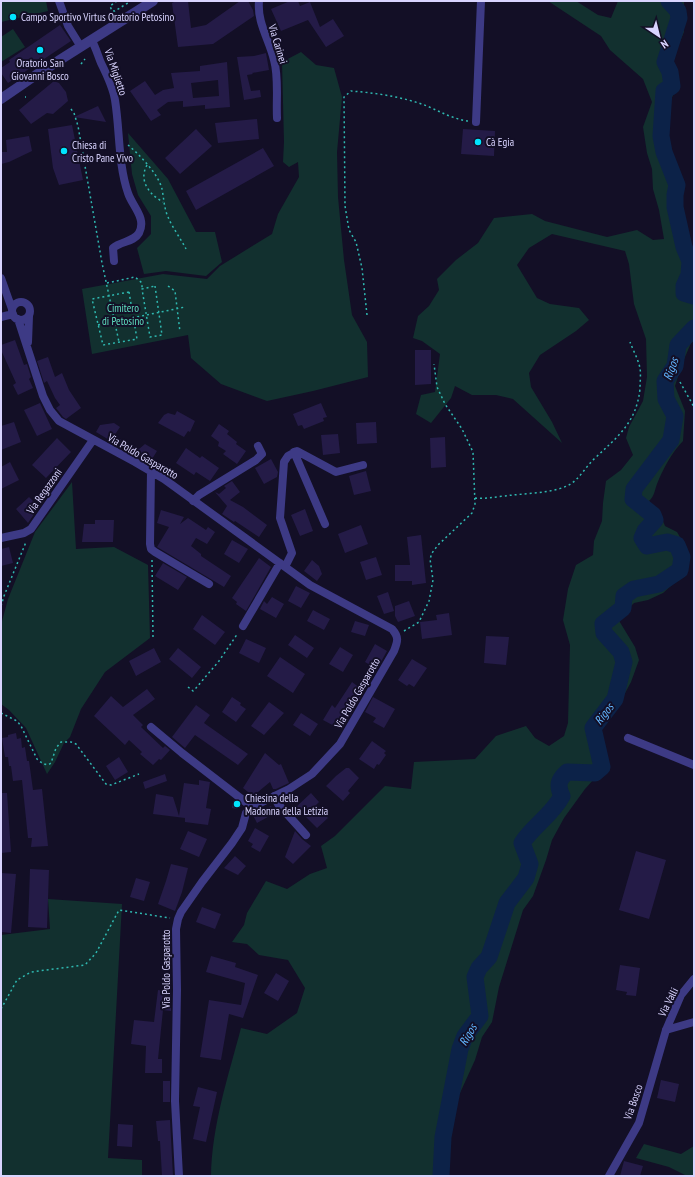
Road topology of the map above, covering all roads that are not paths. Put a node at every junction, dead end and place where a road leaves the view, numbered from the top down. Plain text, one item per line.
1 (59, 1) edge
2 (153, 1) edge
3 (259, 1) edge
4 (481, 1) edge
5 (92, 40) junction
6 (81, 47) junction
7 (1, 100) edge
8 (277, 118) dead end
9 (476, 122) road end
10 (114, 261) dead end
11 (1, 278) edge
12 (14, 314) junction
13 (1, 316) edge
14 (29, 316) junction
15 (28, 347) junction
16 (93, 440) junction
17 (258, 446) dead end
18 (294, 452) junction
19 (363, 465) dead end
20 (150, 471) junction
21 (193, 501) junction
22 (325, 524) dead end
23 (1, 538) edge
24 (283, 565) junction
25 (209, 584) dead end
26 (243, 626) road end
27 (151, 727) dead end
28 (628, 738) dead end
29 (694, 765) edge
30 (274, 796) junction
31 (252, 807) junction
32 (306, 835) dead end
33 (694, 980) edge
34 (694, 1022) edge
35 (666, 1030) junction
36 (179, 1176) edge
37 (608, 1176) edge

1 - 6 street
2 - 5 street
3 - 8 street, Via Carinei
4 - 9 street
5 - 6 street
5 - 10 street, Via Miglietto
6 - 7 street
11 - 12 street, Via Poldo Gasparotto
12 - 13 street
12 - 14 street
12 - 14 street
12 - 15 street, Via Poldo Gasparotto
14 - 15 street, Via Poldo Gasparotto
15 - 16 street, Via Poldo Gasparotto
16 - 20 street, Via Poldo Gasparotto
16 - 23 street, Via Regazzoni
17 - 21 street
18 - 19 street
18 - 22 street
18 - 24 street
20 - 21 street, Via Poldo Gasparotto
20 - 25 street
21 - 24 street, Via Poldo Gasparotto
24 - 26 street
24 - 30 street, Via Poldo Gasparotto
27 - 31 street
28 - 29 street
30 - 31 street, Via Poldo Gasparotto
30 - 32 street
31 - 36 street, Via Poldo Gasparotto
33 - 35 street, Via Valli
34 - 35 street, Via Valli
35 - 37 street, Via Bosco

